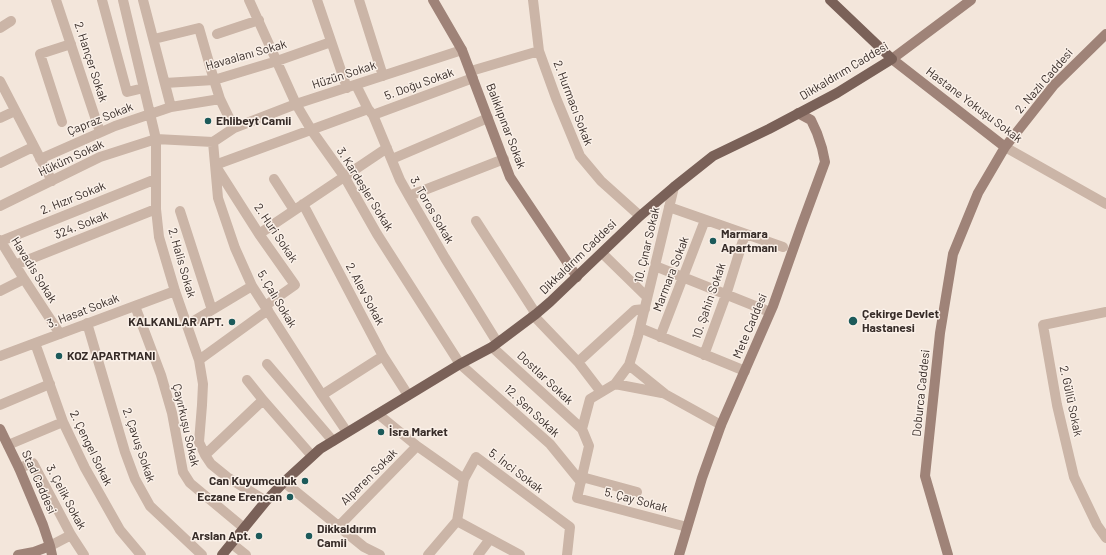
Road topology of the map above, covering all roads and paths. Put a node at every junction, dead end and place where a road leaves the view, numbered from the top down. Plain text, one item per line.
1 (56, 0) edge
2 (102, 0) edge
3 (123, 0) edge
4 (143, 0) edge
5 (251, 0) edge
6 (317, 0) edge
7 (359, 0) edge
8 (433, 0) edge
9 (533, 0) edge
10 (830, 0) edge
11 (970, 0) edge
12 (259, 20) junction
13 (11, 21) dead end
14 (0, 28) edge
15 (217, 34) dead end
16 (1106, 34) edge
17 (154, 39) junction
18 (332, 42) junction
19 (71, 44) junction
20 (462, 50) junction
21 (539, 51) junction
22 (892, 59) junction
23 (277, 61) junction
24 (472, 75) junction
25 (383, 76) junction
26 (214, 80) junction
27 (0, 81) edge
28 (165, 83) junction
29 (352, 86) junction
30 (144, 88) junction
31 (220, 99) junction
32 (296, 104) junction
33 (171, 106) junction
34 (15, 111) junction
35 (371, 112) junction
36 (798, 113) junction
37 (150, 114) junction
38 (0, 118) edge
39 (488, 118) junction
40 (62, 122) dead end
41 (234, 128) junction
42 (312, 131) junction
43 (100, 132) junction
44 (156, 139) junction
45 (213, 142) junction
46 (33, 147) junction
47 (1004, 147) junction
48 (387, 148) junction
49 (40, 159) junction
50 (392, 159) junction
51 (504, 159) junction
52 (0, 163) edge
53 (215, 165) junction
54 (344, 176) junction
55 (156, 179) junction
56 (274, 179) dead end
57 (52, 181) junction
58 (674, 187) junction
59 (409, 196) junction
60 (303, 204) junction
61 (1106, 204) edge
62 (0, 206) edge
63 (669, 208) junction
64 (156, 209) junction
65 (294, 210) junction
66 (180, 211) dead end
67 (640, 216) junction
68 (476, 220) dead end
69 (705, 220) junction
70 (259, 234) junction
71 (745, 234) junction
72 (0, 241) edge
73 (783, 247) dead end
74 (602, 253) junction
75 (15, 264) junction
76 (655, 266) junction
77 (577, 277) junction
78 (682, 278) junction
79 (24, 279) junction
80 (252, 286) junction
81 (0, 291) edge
82 (175, 291) junction
83 (726, 295) junction
84 (647, 297) junction
85 (135, 306) junction
86 (266, 308) junction
87 (645, 309) junction
88 (212, 310) junction
89 (765, 310) dead end
90 (1106, 312) edge
91 (535, 314) junction
92 (87, 323) junction
93 (188, 325) junction
94 (640, 328) junction
95 (60, 334) junction
96 (660, 337) junction
97 (34, 343) junction
98 (494, 344) junction
99 (704, 355) junction
100 (0, 356) edge
101 (383, 356) junction
102 (199, 360) junction
103 (578, 362) junction
104 (267, 364) dead end
105 (460, 364) junction
106 (628, 365) junction
107 (745, 371) junction
108 (247, 380) dead end
109 (50, 384) junction
110 (615, 384) junction
111 (601, 392) junction
112 (665, 394) junction
113 (322, 395) junction
114 (408, 395) junction
115 (263, 400) junction
116 (0, 405) edge
117 (378, 414) junction
118 (63, 422) junction
119 (721, 426) junction
120 (582, 429) junction
121 (347, 432) junction
122 (3, 437) edge
123 (333, 441) junction
124 (417, 446) junction
125 (205, 455) junction
126 (312, 456) junction
127 (19, 468) junction
128 (464, 479) junction
129 (582, 480) junction
130 (284, 482) junction
131 (636, 492) dead end
132 (266, 501) junction
133 (457, 521) junction
134 (1102, 523) edge
135 (338, 526) junction
136 (687, 527) junction
137 (244, 528) junction
138 (71, 535) junction
139 (1106, 538) edge
140 (490, 539) junction
141 (232, 543) junction
142 (51, 551) edge
143 (364, 551) edge
144 (20, 555) edge
145 (84, 555) edge
146 (141, 555) edge
147 (202, 555) edge
148 (222, 555) edge
149 (246, 555) edge
150 (380, 555) edge
151 (428, 555) edge
152 (478, 555) edge
153 (520, 555) edge
154 (567, 555) edge
155 (679, 555) edge
156 (948, 555) edge

1 - 19 street, 2. Hançer Sokak
2 - 30 street
3 - 30 street, 2. Halis Sokak
4 - 17 street
5 - 12 street, 3. Kardeşler Sokak
6 - 18 street, 3. Toros Sokak
7 - 25 street
8 - 20 street, Balıklıpınar Sokak
9 - 21 street, 2. Hurmacı Sokak
10 - 22 main road
11 - 22 street, Dikkaldırım Caddesi
12 - 15 street
12 - 23 street, 3. Kardeşler Sokak
13 - 14 street
16 - 47 street, 2. Nazlı Caddesi
17 - 26 street
17 - 28 street
18 - 23 street, Havaalanı Sokak
18 - 29 street, 3. Toros Sokak
19 - 40 street
19 - 43 street, 2. Hançer Sokak
20 - 24 street, Balıklıpınar Sokak
20 - 25 street, Hüzün Sokak
21 - 24 street, 5. Doğu Sokak
21 - 67 street, 2. Hurmacı Sokak
22 - 36 main road, Dikkaldırım Caddesi
22 - 47 street, Hastane Yokuşu Sokak
23 - 26 street, Havaalanı Sokak
23 - 32 street, 3. Kardeşler Sokak
24 - 35 street, 5. Doğu Sokak
24 - 39 street, Balıklıpınar Sokak
25 - 29 street, Hüzün Sokak
26 - 28 street, Havaalanı Sokak
26 - 31 street
27 - 34 street
28 - 33 street
29 - 32 street, Hüzün Sokak
29 - 35 street, 3. Toros Sokak
30 - 37 street, 2. Halis Sokak
31 - 33 street
31 - 41 street
32 - 41 street, Hüzün Sokak
32 - 42 street, 3. Kardeşler Sokak
33 - 37 street, Çapraz Sokak
34 - 38 street
34 - 46 street
35 - 42 street, 5. Doğu Sokak
35 - 48 street, 3. Toros Sokak
36 - 58 main road, Dikkaldırım Caddesi
36 - 107 street, Mete Caddesi
37 - 43 street, Çapraz Sokak
37 - 44 street, 2. Halis Sokak
39 - 50 street
39 - 51 street, Balıklıpınar Sokak
41 - 45 street, Hüzün Sokak
42 - 53 street, 5. Doğu Sokak
42 - 54 street, 3. Kardeşler Sokak
43 - 49 street, Çapraz Sokak
44 - 45 street
44 - 55 street, 2. Halis Sokak
44 - 57 street, Hüküm Sokak
45 - 53 street, 5. Çalı Sokak
46 - 49 street
46 - 52 street
47 - 61 street, Hastane Yokuşu Sokak
47 - 156 street, Doburca Caddesi
48 - 50 street, 3. Toros Sokak
48 - 54 street
49 - 57 street
50 - 59 street, 3. Toros Sokak
51 - 59 street
51 - 77 street, Balıklıpınar Sokak
53 - 70 street, 2. Huri Sokak
53 - 80 street, 5. Çalı Sokak
54 - 60 street
54 - 105 street, 3. Kardeşler Sokak
55 - 64 street, 2. Halis Sokak
55 - 72 street, 2. Hızır Sokak
56 - 65 street
57 - 62 street, Hüküm Sokak
58 - 63 street, 10. Çınar Sokak
58 - 67 main road, Dikkaldırım Caddesi
59 - 98 street, 3. Toros Sokak
60 - 65 street
60 - 101 street, 2. Alev Sokak
63 - 69 street
63 - 76 street, 10. Çınar Sokak
64 - 75 street, 324. Sokak
64 - 82 street, 2. Halis Sokak
65 - 70 street
66 - 88 street
67 - 74 main road, Dikkaldırım Caddesi
68 - 91 street
69 - 71 street
69 - 78 street, Marmara Sokak
70 - 86 street, 2. Huri Sokak
71 - 73 street
71 - 83 street, 10. Şahin Sokak
72 - 75 street, Havadis Sokak
74 - 77 main road, Dikkaldırım Caddesi
74 - 84 street
75 - 79 street, Havadis Sokak
76 - 78 street
76 - 84 street, 10. Çınar Sokak
77 - 91 main road, Dikkaldırım Caddesi
78 - 83 street
78 - 96 street, Marmara Sokak
79 - 81 street
79 - 95 street, Havadis Sokak
80 - 86 street, 5. Çalı Sokak
80 - 88 street
82 - 85 street, 3. Hasat Sokak
82 - 93 street, 2. Halis Sokak
83 - 89 street
83 - 99 street, 10. Şahin Sokak
84 - 87 street, 10. Çınar Sokak
85 - 92 street, 3. Hasat Sokak
85 - 137 street, Çayırkuşu Sokak
86 - 102 street
86 - 113 street, 5. Çalı Sokak
87 - 94 street, 10. Çınar Sokak
87 - 103 street
88 - 93 street
90 - 134 street, 2. Güllü Sokak
91 - 98 main road, Dikkaldırım Caddesi
91 - 103 street
92 - 95 street, 3. Hasat Sokak
92 - 147 street, 2. Çavuş Sokak
93 - 102 street, 2. Halis Sokak
94 - 96 street
94 - 106 street, 10. Çınar Sokak
95 - 97 street, 3. Hasat Sokak
96 - 99 street
97 - 100 street, 3. Hasat Sokak
97 - 109 street, 2. Çengel Sokak
98 - 105 main road, Dikkaldırım Caddesi
98 - 120 street, Dostlar Sokak
99 - 107 street
101 - 113 street
101 - 114 street, 2. Alev Sokak
102 - 125 street, 2. Halis Sokak
103 - 111 street
104 - 123 street
105 - 114 main road, Dikkaldırım Caddesi
105 - 129 street, 12. Şen Sokak
106 - 110 street, 10. Çınar Sokak
106 - 112 street
107 - 119 street, Mete Caddesi
108 - 115 street
109 - 116 street
109 - 118 street, 2. Çengel Sokak
110 - 111 street, 10. Çınar Sokak
110 - 112 street
111 - 120 street, 10. Çınar Sokak
112 - 119 street
113 - 121 street, 5. Çalı Sokak
114 - 117 main road, Dikkaldırım Caddesi
115 - 125 street
115 - 126 street
117 - 121 main road, Dikkaldırım Caddesi
117 - 124 street
118 - 122 street
118 - 146 street, 2. Çengel Sokak
119 - 136 street, Mete Caddesi
120 - 129 street
121 - 123 main road, Dikkaldırım Caddesi
122 - 127 street, Stad Caddesi
123 - 126 main road, Dikkaldırım Caddesi
124 - 128 street
124 - 135 street, Alperen Sokak
125 - 132 street, 2. Halis Sokak
126 - 130 main road, Dikkaldırım Caddesi
127 - 138 street, 3. Çelik Sokak
127 - 142 street, Stad Caddesi
128 - 133 street
128 - 154 street, 5. İnci Sokak
129 - 131 street
129 - 136 street, 5. Çay Sokak
130 - 132 main road, Dikkaldırım Caddesi
130 - 135 street
132 - 137 main road, Dikkaldırım Caddesi
133 - 140 street
133 - 151 street
134 - 139 street, 2. Güllü Sokak
135 - 143 street
136 - 155 street, Mete Caddesi
137 - 141 main road, Dikkaldırım Caddesi
138 - 142 street
138 - 145 street, 3. Çelik Sokak
140 - 152 street
140 - 153 street
141 - 148 main road, Dikkaldırım Caddesi
141 - 149 street
142 - 144 street
143 - 150 street

